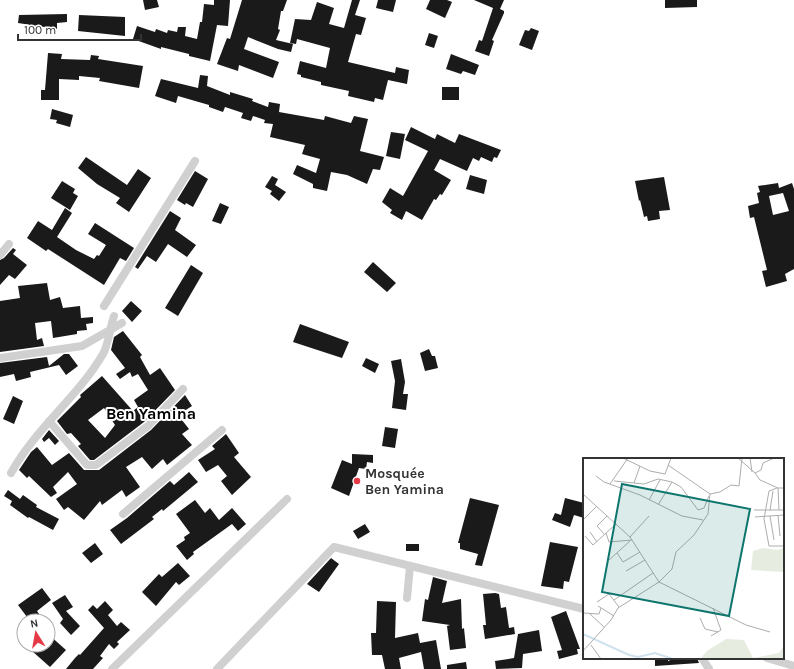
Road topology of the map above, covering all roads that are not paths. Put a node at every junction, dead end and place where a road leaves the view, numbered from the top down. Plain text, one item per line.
1 (195, 160) dead end
2 (9, 244) dead end
3 (0, 255) edge
4 (104, 306) dead end
5 (114, 316) dead end
6 (122, 323) dead end
7 (109, 331) junction
8 (0, 358) edge
9 (183, 389) dead end
10 (49, 421) junction
11 (222, 430) dead end
12 (11, 473) dead end
13 (287, 499) dead end
14 (124, 514) dead end
15 (410, 566) junction
16 (407, 598) dead end
17 (583, 610) edge
18 (703, 659) edge
19 (770, 659) edge
20 (794, 666) edge
21 (112, 669) edge
22 (217, 669) edge
23 (709, 669) edge

1 - 4 street
2 - 3 street
5 - 7 street
6 - 7 street
7 - 8 street
7 - 10 street
9 - 10 street
10 - 12 street
11 - 14 street
13 - 21 street
15 - 16 street
15 - 17 street
15 - 22 street
18 - 23 street
19 - 20 street

